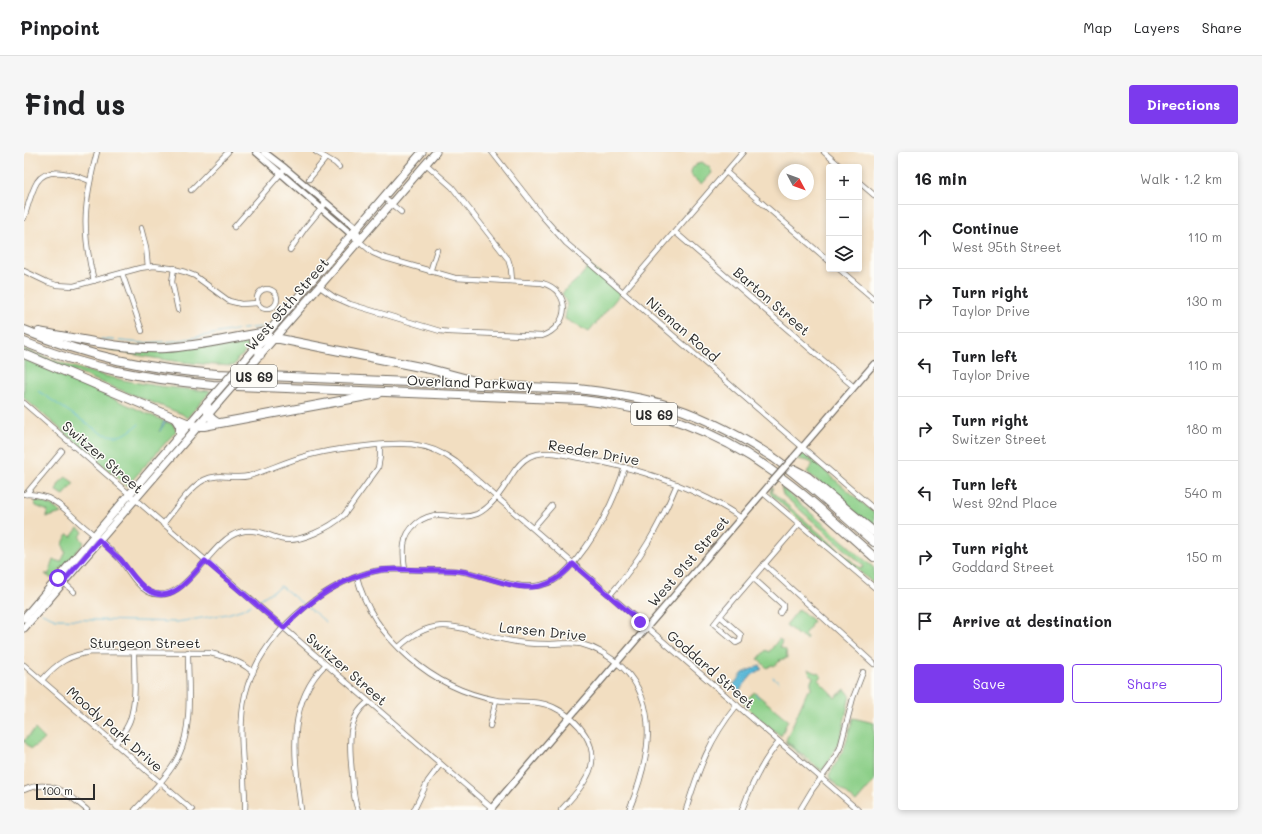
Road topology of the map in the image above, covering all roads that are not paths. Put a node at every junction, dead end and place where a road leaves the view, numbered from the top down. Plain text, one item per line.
1 (97, 152) edge
2 (228, 152) edge
3 (256, 152) edge
4 (264, 152) edge
5 (316, 152) edge
6 (422, 152) edge
7 (436, 152) edge
8 (492, 152) edge
9 (743, 152) edge
10 (824, 152) edge
11 (326, 158) junction
12 (426, 164) junction
13 (838, 164) edge
14 (339, 167) dead end
15 (285, 168) junction
16 (726, 172) junction
17 (280, 174) junction
18 (309, 179) dead end
19 (90, 181) junction
20 (862, 185) edge
21 (191, 190) dead end
22 (874, 195) edge
23 (383, 197) junction
24 (26, 203) edge
25 (326, 203) junction
26 (391, 204) junction
27 (321, 209) junction
28 (401, 212) dead end
29 (24, 218) edge
30 (234, 227) dead end
31 (141, 228) dead end
32 (356, 228) junction
33 (675, 232) junction
34 (350, 235) junction
35 (359, 241) junction
36 (290, 250) dead end
37 (437, 250) dead end
38 (826, 258) edge
39 (148, 267) junction
40 (174, 268) junction
41 (24, 272) edge
42 (430, 272) junction
43 (842, 272) edge
44 (122, 273) junction
45 (94, 281) junction
46 (512, 281) junction
47 (320, 287) junction
48 (623, 292) junction
49 (874, 299) edge
50 (258, 303) junction
51 (178, 310) dead end
52 (24, 330) edge
53 (142, 332) dead end
54 (268, 332) junction
55 (245, 336) junction
56 (275, 338) junction
57 (24, 342) edge
58 (257, 345) junction
59 (24, 354) edge
60 (259, 356) junction
61 (874, 364) edge
62 (491, 385) junction
63 (854, 387) junction
64 (391, 392) junction
65 (24, 403) edge
66 (207, 403) junction
67 (208, 415) junction
68 (175, 418) junction
69 (218, 423) junction
70 (189, 424) junction
71 (198, 426) junction
72 (180, 434) junction
73 (380, 444) junction
74 (803, 447) junction
75 (62, 451) dead end
76 (773, 458) junction
77 (625, 467) junction
78 (678, 484) junction
79 (763, 492) junction
80 (25, 494) edge
81 (129, 494) junction
82 (496, 497) junction
83 (135, 499) junction
84 (552, 506) dead end
85 (874, 509) edge
86 (741, 518) junction
87 (163, 524) junction
88 (800, 524) junction
89 (533, 528) junction
90 (874, 532) edge
91 (97, 538) junction
92 (874, 542) edge
93 (874, 557) edge
94 (205, 561) junction
95 (573, 564) junction
96 (764, 564) junction
97 (405, 569) junction
98 (357, 577) junction
99 (753, 578) junction
100 (61, 580) junction
101 (874, 588) edge
102 (74, 592) dead end
103 (610, 595) junction
104 (780, 613) dead end
105 (720, 616) junction
106 (26, 618) edge
107 (24, 628) edge
108 (284, 628) junction
109 (647, 628) junction
110 (399, 647) junction
111 (134, 652) junction
112 (188, 652) junction
113 (617, 663) junction
114 (874, 664) edge
115 (24, 665) edge
116 (325, 665) junction
117 (863, 672) dead end
118 (253, 673) junction
119 (42, 680) junction
120 (496, 700) junction
121 (368, 702) junction
122 (737, 705) junction
123 (569, 718) junction
124 (490, 726) dead end
125 (779, 742) junction
126 (115, 744) junction
127 (440, 765) junction
128 (821, 778) junction
129 (159, 782) junction
130 (24, 790) edge
131 (87, 810) edge
132 (135, 810) edge
133 (192, 810) edge
134 (246, 810) edge
135 (301, 810) edge
136 (358, 810) edge
137 (414, 810) edge
138 (492, 810) edge
139 (561, 810) edge
140 (629, 810) edge
141 (686, 810) edge
142 (742, 810) edge
143 (800, 810) edge
144 (858, 810) edge

1 - 19 street
2 - 21 street
3 - 17 street
4 - 15 street
5 - 11 street
6 - 23 main road, West 95th Street
7 - 12 main road, West 95th Street
8 - 48 street, Nieman Road
9 - 16 street
10 - 13 street
11 - 14 street
11 - 18 street
12 - 26 main road, West 95th Street
12 - 46 street
15 - 17 street
15 - 25 street
16 - 33 street
16 - 38 street
17 - 27 street
17 - 30 street
19 - 24 street
19 - 45 street
20 - 22 street
23 - 26 street
23 - 32 main road, West 95th Street
24 - 29 street
25 - 27 street
25 - 32 street
26 - 28 street
26 - 35 main road, West 95th Street
27 - 34 street
27 - 36 street
31 - 39 street
32 - 34 main road, West 95th Street
32 - 35 street
33 - 48 street
33 - 63 street, Barton Street
34 - 35 street
34 - 54 main road, West 95th Street
35 - 42 street
35 - 47 main road, West 95th Street
37 - 42 street
39 - 40 street
39 - 44 street
40 - 50 street
40 - 51 street
41 - 45 street
42 - 46 street
43 - 49 street
44 - 45 street
44 - 53 street
46 - 47 street
47 - 56 main road, West 95th Street
48 - 74 street, Nieman Road
50 - 50 street
52 - 55 highway
52 - 62 highway, Overland Parkway / US 69
54 - 55 highway
54 - 58 main road, West 95th Street
55 - 58 highway
56 - 58 highway
56 - 60 main road, West 95th Street
56 - 62 highway
57 - 64 highway, Overland Parkway / US 69
58 - 60 highway
58 - 66 main road, West 95th Street, bridge
59 - 68 highway
60 - 67 main road, West 95th Street, bridge
61 - 63 street, West 91st Street
62 - 76 highway, Overland Parkway / US 69
63 - 74 street, West 91st Street
64 - 69 highway
64 - 93 highway, Overland Parkway / US 69
65 - 81 street, Switzer Street
66 - 67 highway
66 - 70 main road, West 95th Street
67 - 69 highway
67 - 71 main road, West 95th Street
68 - 70 highway
68 - 72 highway
69 - 71 highway
70 - 71 highway
70 - 72 main road, West 95th Street
71 - 83 main road, West 95th Street
72 - 81 main road, West 95th Street
73 - 82 street, Goddard Street
73 - 87 street, Goddard Street
73 - 94 street
74 - 79 street, West 91st Street, bridge
74 - 85 street, Nieman Road
75 - 80 street
76 - 90 highway
76 - 92 highway, Overland Parkway / US 69
77 - 78 street, Reeder Drive
77 - 82 street, Reeder Drive
77 - 95 street
78 - 86 street, Reeder Drive
78 - 103 street
79 - 86 street, West 91st Street
79 - 88 street
80 - 91 street
81 - 83 street, Switzer Street
81 - 91 main road, West 95th Street
82 - 89 street, Goddard Street
82 - 97 street, Reeder Drive
83 - 87 street, Switzer Street
83 - 91 main road, West 95th Street
84 - 89 street
86 - 109 street, West 91st Street
87 - 94 street, Switzer Street
88 - 96 street
88 - 101 street
89 - 95 street, Goddard Street
91 - 94 street
91 - 100 main road, West 95th Street
94 - 108 street, Switzer Street
95 - 97 street
95 - 103 street, Goddard Street
96 - 99 street
96 - 114 street
97 - 98 street
98 - 108 street
98 - 110 street
99 - 104 street
99 - 105 street
100 - 102 street
100 - 106 main road, West 95th Street
103 - 109 street, Goddard Street
105 - 105 street
106 - 107 main road, West 95th Street
108 - 116 street, Switzer Street
108 - 118 street
109 - 113 street, West 91st Street
109 - 122 street, Goddard Street
110 - 113 street, Larsen Drive
110 - 120 street
111 - 112 street, Sturgeon Street
111 - 119 street, Sturgeon Street
111 - 126 street
112 - 118 street, Sturgeon Street
112 - 129 street
113 - 123 street, West 91st Street
113 - 140 street, Larsen Drive
115 - 119 street, Moody Park Drive
116 - 121 street, Switzer Street
116 - 135 street
117 - 128 street
118 - 134 street
119 - 126 street, Moody Park Drive
120 - 123 street
120 - 124 street
121 - 127 street, Switzer Street
121 - 136 street
122 - 125 street, Goddard Street
122 - 141 street
123 - 138 street, West 91st Street
123 - 139 street
125 - 128 street, Goddard Street
125 - 142 street
126 - 129 street, Moody Park Drive
127 - 137 street
127 - 138 street, Switzer Street
128 - 143 street
128 - 144 street, Goddard Street
129 - 132 street
129 - 133 street, Moody Park Drive
130 - 131 street

